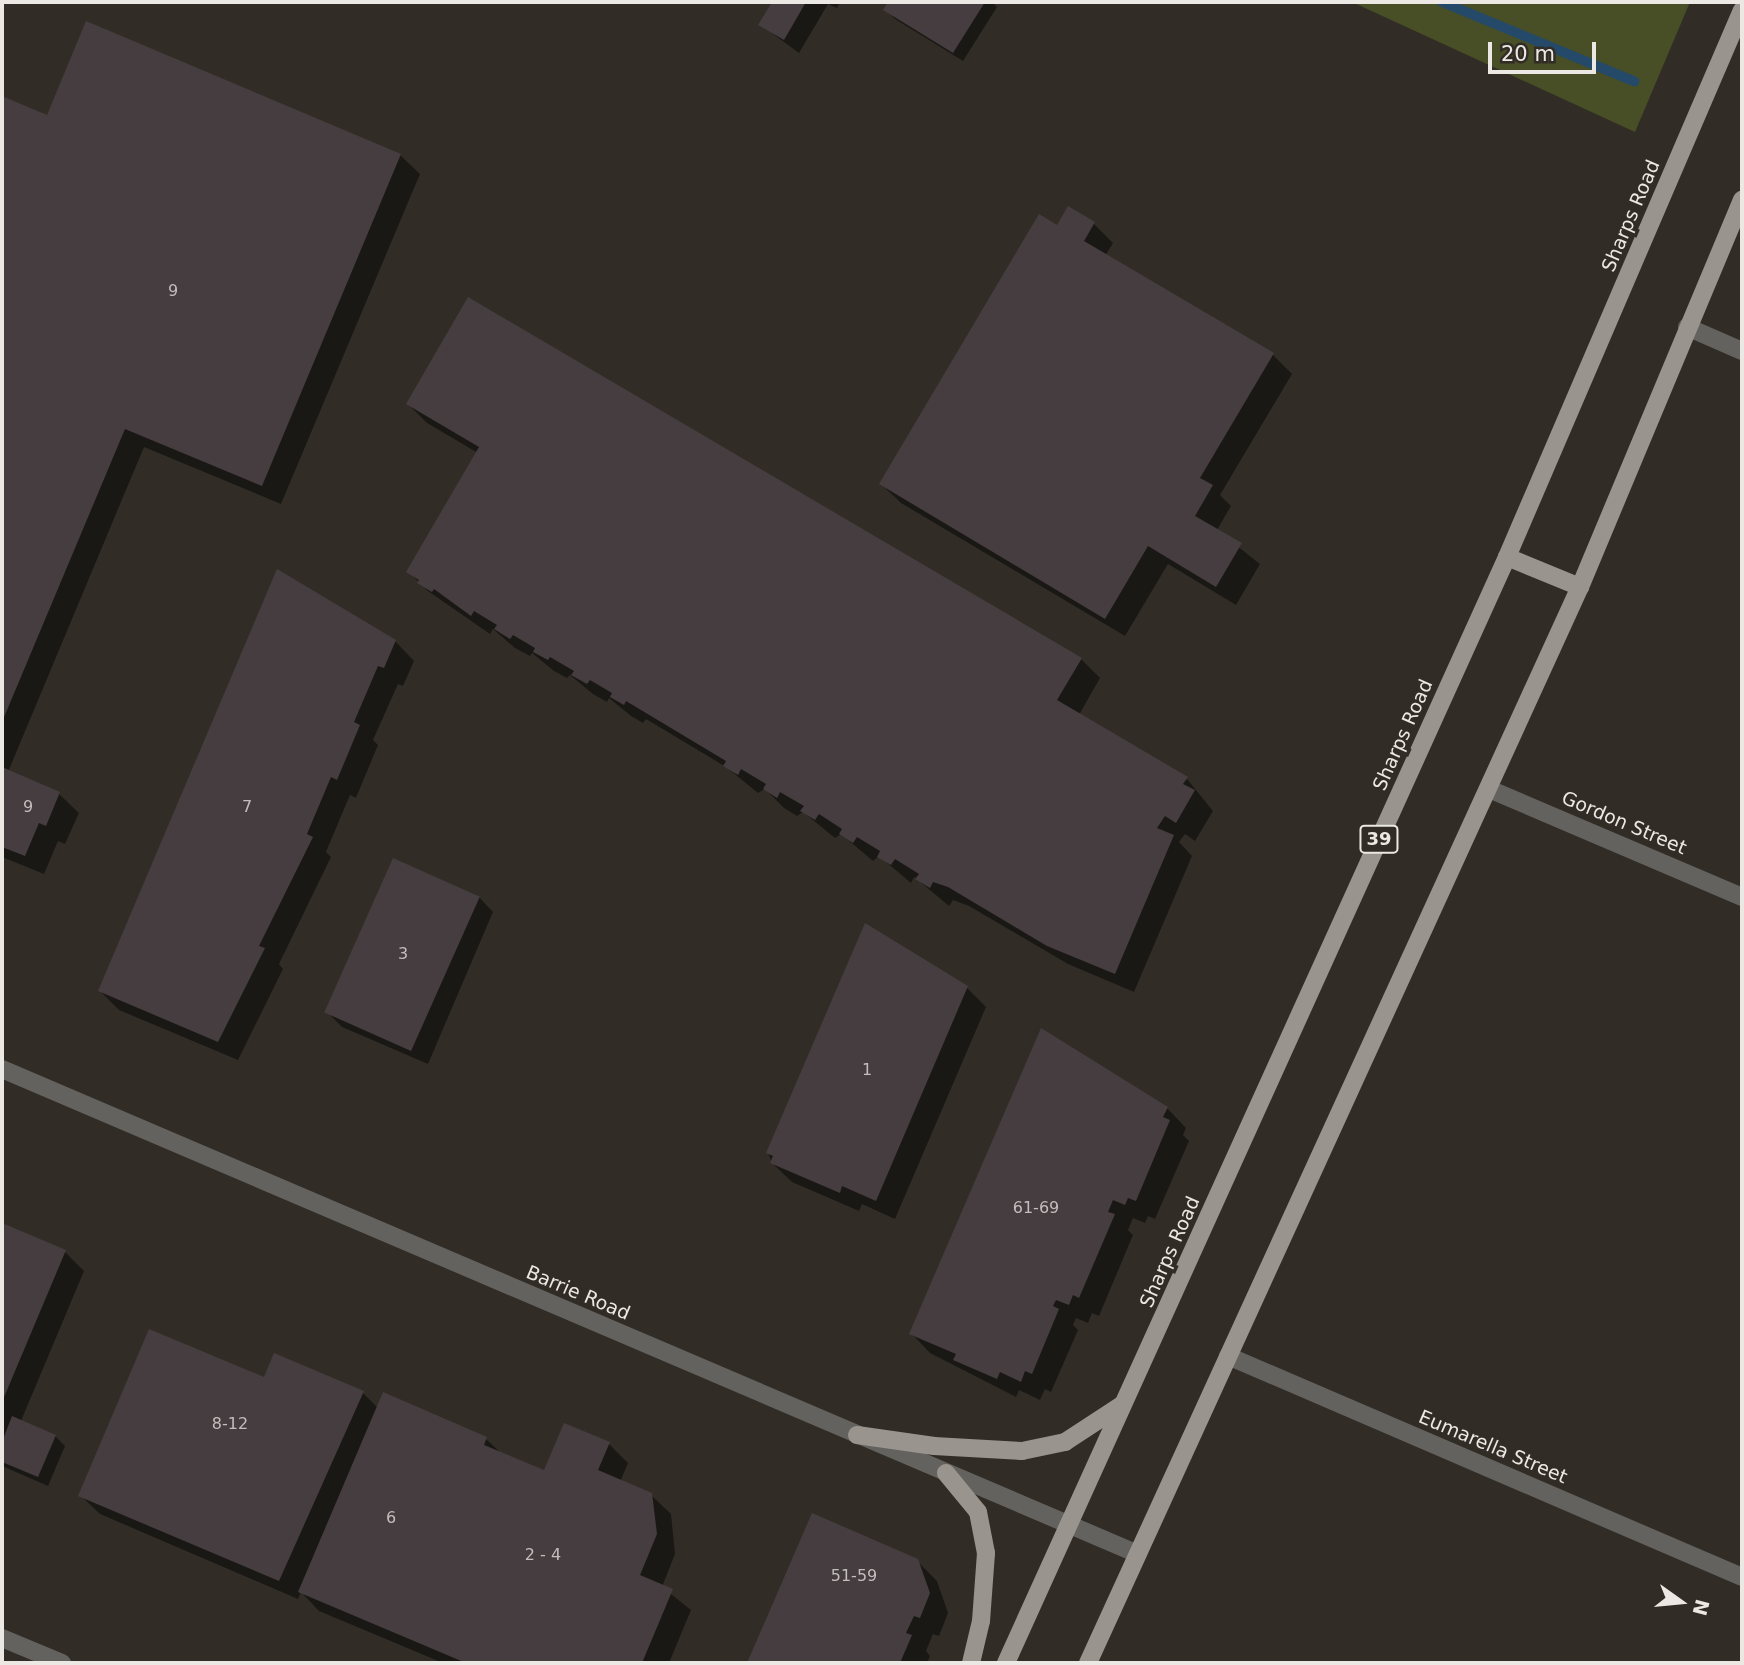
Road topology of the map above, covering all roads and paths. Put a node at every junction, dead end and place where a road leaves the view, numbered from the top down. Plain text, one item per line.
1 (1742, 10) edge
2 (1742, 200) edge
3 (1687, 327) junction
4 (1742, 351) edge
5 (1507, 557) junction
6 (1580, 587) junction
7 (1489, 789) junction
8 (1742, 897) edge
9 (2, 1069) edge
10 (1227, 1356) junction
11 (1125, 1402) junction
12 (856, 1435) junction
13 (946, 1473) junction
14 (1070, 1526) junction
15 (1138, 1555) junction
16 (1742, 1577) edge
17 (2, 1638) edge
18 (62, 1663) edge
19 (971, 1663) edge
20 (1006, 1663) edge
21 (1088, 1663) edge

1 - 5 main road, Sharps Road / 39
2 - 3 main road
3 - 4 street
3 - 6 main road
5 - 6 main road
5 - 11 main road, Sharps Road / 39
6 - 7 main road
7 - 8 street, Gordon Street
7 - 10 main road
9 - 12 street, Barrie Road
10 - 15 main road
10 - 16 street, Eumarella Street
11 - 12 main road
11 - 14 main road, Sharps Road / 39
12 - 13 street, Barrie Road
13 - 14 street, Barrie Road
13 - 19 main road
14 - 15 street, Barrie Road
14 - 20 main road, Sharps Road / 39
15 - 21 main road
17 - 18 street

